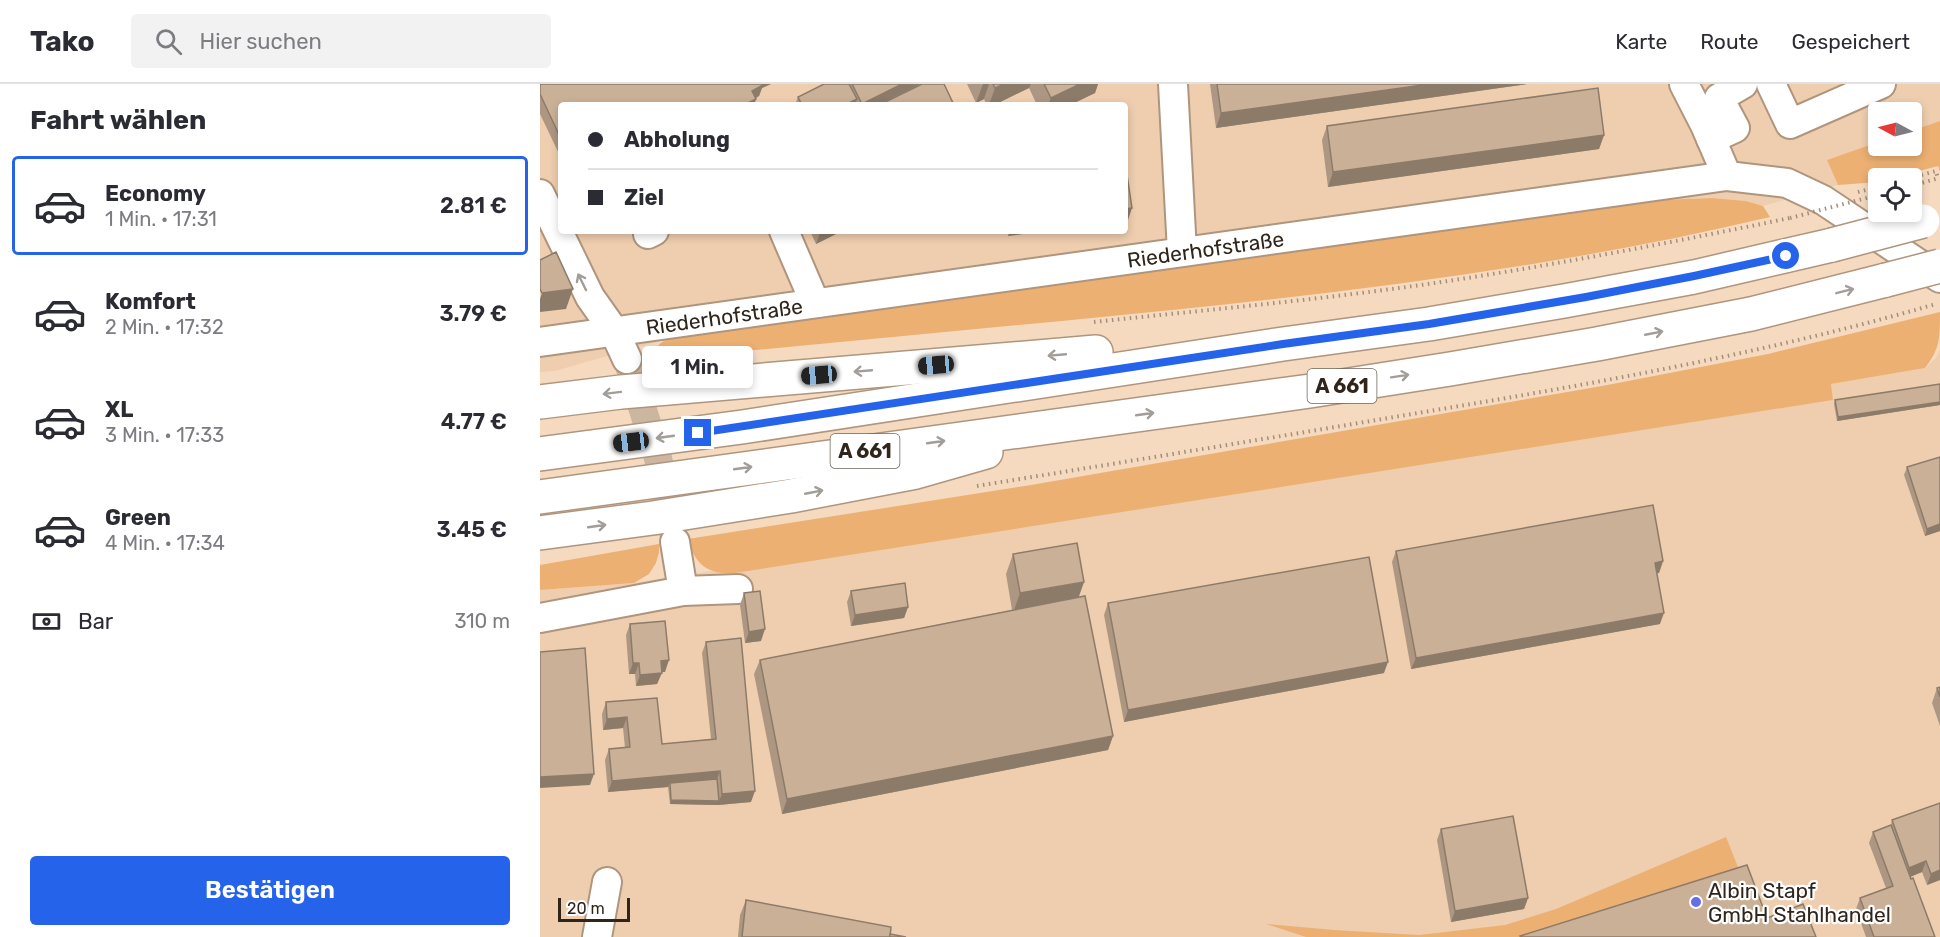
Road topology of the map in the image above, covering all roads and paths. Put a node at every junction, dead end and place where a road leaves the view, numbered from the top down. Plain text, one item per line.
1 (1173, 84) edge
2 (1684, 84) edge
3 (1743, 84) edge
4 (1771, 84) edge
5 (1881, 84) edge
6 (1711, 139) junction
7 (1922, 175) edge
8 (1727, 176) junction
9 (1939, 178) edge
10 (1922, 183) edge
11 (540, 194) edge
12 (1868, 198) edge
13 (1932, 219) edge
14 (558, 231) edge
15 (559, 234) edge
16 (785, 234) edge
17 (1182, 252) junction
18 (1940, 266) edge
19 (1940, 278) edge
20 (815, 303) junction
21 (1929, 306) dead end
22 (1088, 322) dead end
23 (614, 331) junction
24 (540, 342) edge
25 (1283, 344) junction
26 (627, 359) tunnel mouth
27 (540, 402) edge
28 (1087, 422) junction
29 (540, 454) edge
30 (967, 488) dead end
31 (540, 497) edge
32 (540, 533) edge
33 (675, 542) tunnel mouth
34 (738, 589) dead end
35 (683, 591) junction
36 (540, 618) edge
37 (607, 882) dead end
38 (597, 937) edge

1 - 17 street
2 - 6 street
3 - 6 street
4 - 5 street
6 - 8 street
7 - 9 path
8 - 17 street, Riederhofstraße
8 - 19 street, Riederhofstraße
9 - 10 path
14 -> 11 street
12 - 22 path, bridge
13 - 25 highway, A 661, bridge
23 -> 15 street
16 - 20 street
17 - 20 street, Riederhofstraße
28 -> 18 highway, A 661, bridge
20 - 23 street, Riederhofstraße
21 - 30 path
23 - 24 street
23 - 26 street, Riederhofstraße
25 -> 27 highway
25 -> 29 highway, A 661
31 -> 28 highway, A 661
32 -> 28 highway
33 - 35 street
34 - 35 street
35 - 36 street
37 - 38 street

